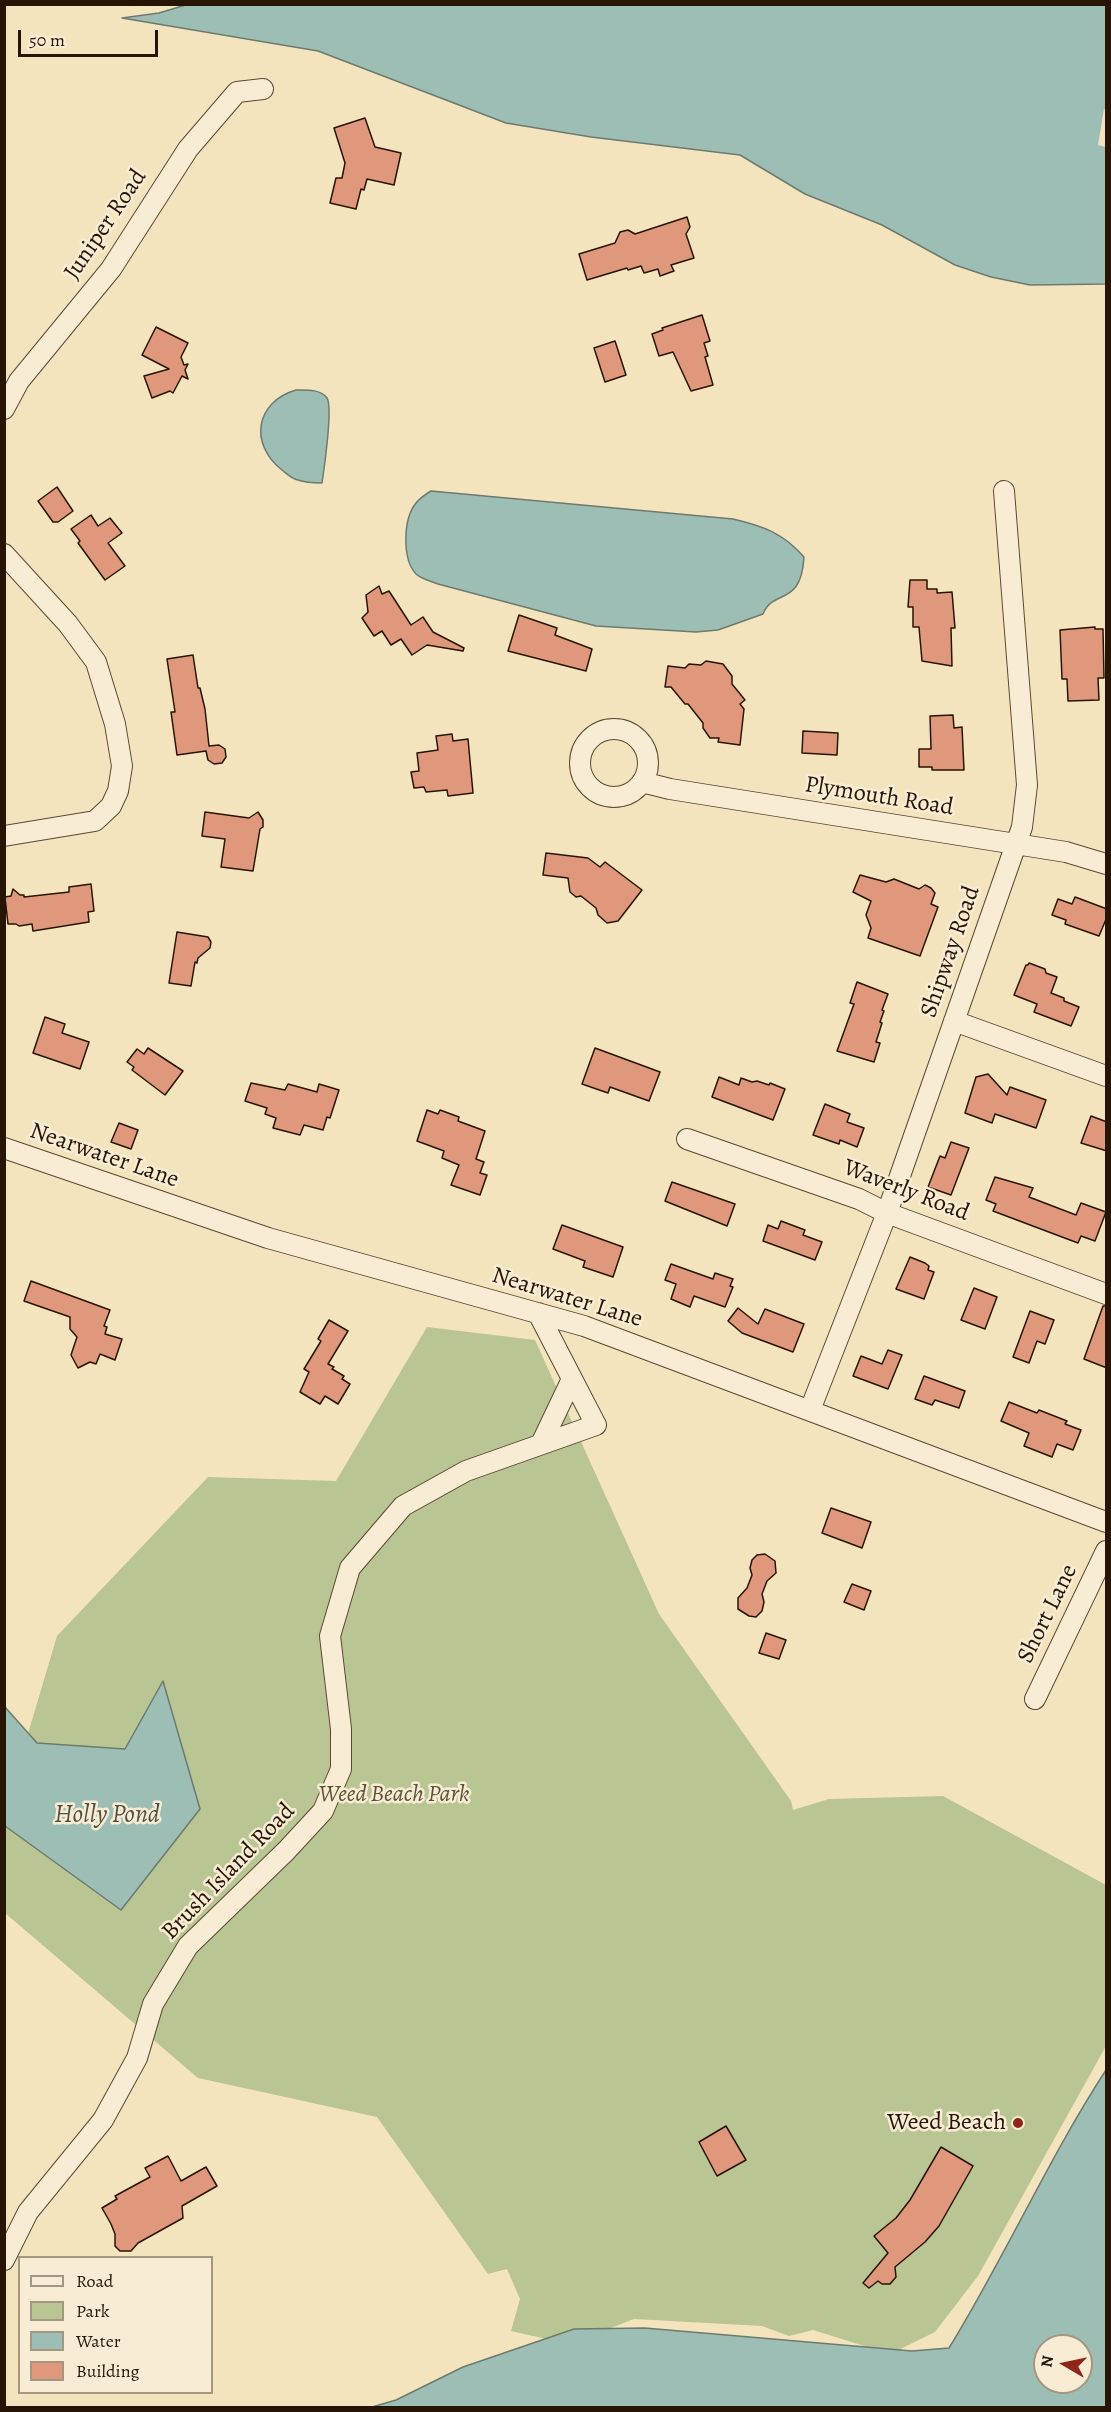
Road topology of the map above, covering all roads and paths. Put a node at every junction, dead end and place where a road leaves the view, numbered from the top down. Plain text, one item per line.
1 (263, 89) dead end
2 (4, 409) edge
3 (1004, 491) dead end
4 (4, 554) edge
5 (642, 782) dead end
6 (4, 836) edge
7 (1016, 844) junction
8 (1107, 864) edge
9 (954, 1021) junction
10 (1107, 1076) edge
11 (687, 1139) dead end
12 (4, 1148) edge
13 (887, 1213) junction
14 (1107, 1294) edge
15 (538, 1313) junction
16 (572, 1379) junction
17 (810, 1410) junction
18 (541, 1444) junction
19 (1107, 1522) edge
20 (1107, 1551) edge
21 (1035, 1699) dead end
22 (4, 2260) edge

1 - 2 street, Juniper Road
3 - 7 street, Shipway Road
4 - 6 street
5 - 7 street, Plymouth Road
7 - 8 street, Plymouth Road
7 - 9 street, Shipway Road
9 - 10 street
9 - 13 street, Shipway Road
11 - 13 street, Waverly Road
12 - 15 street, Nearwater Lane
13 - 14 street, Waverly Road
13 - 17 street, Shipway Road
15 - 16 street, Brush Island Road
15 - 17 street, Nearwater Lane
16 - 18 street
16 - 18 street, Brush Island Road
17 - 19 street, Nearwater Lane
18 - 22 street, Brush Island Road
20 - 21 street, Short Lane

